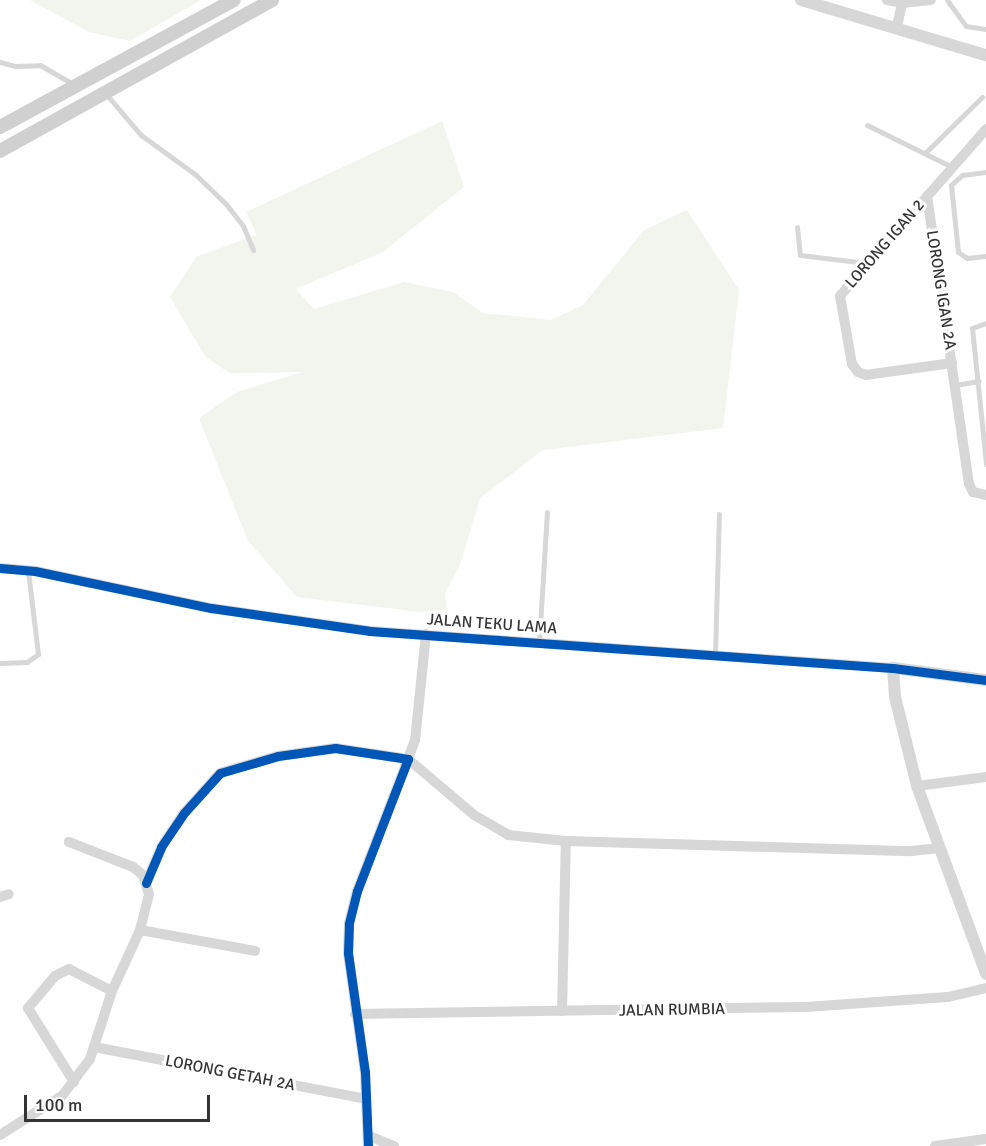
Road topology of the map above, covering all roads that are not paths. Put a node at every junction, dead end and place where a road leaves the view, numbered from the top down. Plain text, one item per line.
1 (234, 0) edge
2 (272, 0) edge
3 (801, 0) edge
4 (887, 0) edge
5 (931, 0) edge
6 (947, 0) edge
7 (902, 2) edge
8 (897, 27) junction
9 (986, 29) edge
10 (986, 55) edge
11 (0, 62) edge
12 (75, 86) junction
13 (106, 93) junction
14 (982, 97) dead end
15 (867, 125) dead end
16 (0, 127) edge
17 (986, 129) edge
18 (0, 151) edge
19 (925, 153) junction
20 (952, 167) junction
21 (986, 172) edge
22 (927, 196) junction
23 (797, 227) dead end
24 (253, 250) dead end
25 (986, 256) edge
26 (867, 263) junction
27 (986, 323) edge
28 (952, 363) junction
29 (979, 381) junction
30 (956, 385) junction
31 (986, 464) edge
32 (986, 495) edge
33 (547, 512) dead end
34 (719, 514) dead end
35 (0, 568) edge
36 (28, 571) junction
37 (426, 634) junction
38 (539, 642) junction
39 (715, 655) junction
40 (0, 663) edge
41 (893, 668) junction
42 (986, 680) edge
43 (408, 759) junction
44 (986, 777) edge
45 (917, 786) junction
46 (566, 841) junction
47 (69, 842) dead end
48 (938, 848) junction
49 (146, 883) junction
50 (140, 930) junction
51 (255, 951) dead end
52 (986, 974) edge
53 (986, 988) edge
54 (112, 991) junction
55 (562, 1011) junction
56 (356, 1014) junction
57 (94, 1047) junction
58 (74, 1082) junction
59 (366, 1099) junction
60 (0, 1135) edge
61 (986, 1139) edge
62 (368, 1141) edge
63 (394, 1146) edge
64 (935, 1146) edge

1 - 12 main road
2 - 13 main road
3 - 8 street
4 - 7 street
5 - 7 street
6 - 9 lane
7 - 8 street
8 - 10 street
11 - 12 lane
12 - 16 main road
13 - 18 main road
13 - 24 lane
14 - 19 lane
15 - 19 lane
17 - 20 street, LORONG IGAN 2
19 - 20 lane
20 - 22 street, LORONG IGAN 2
21 - 25 lane
22 - 26 street, LORONG IGAN 2
22 - 28 street, LORONG IGAN 2A
23 - 26 lane
26 - 28 street, LORONG IGAN 2
27 - 29 lane
28 - 30 street, LORONG IGAN 2A
29 - 30 lane
29 - 31 lane
30 - 32 street, LORONG IGAN 2A
33 - 38 lane
34 - 39 lane
35 - 36 street, JALAN TEKU LAMA
36 - 37 street, JALAN TEKU LAMA
36 - 40 lane
37 - 38 street, JALAN TEKU LAMA
37 - 43 street
38 - 39 street, JALAN TEKU LAMA
39 - 41 street, JALAN TEKU LAMA
41 - 42 street, JALAN TEKU LAMA
41 - 45 street
43 - 46 street
43 - 49 street
43 - 56 street
44 - 45 street
45 - 48 street
46 - 48 street
46 - 55 street
47 - 49 street
48 - 52 street
49 - 50 street
50 - 51 street
50 - 54 street
53 - 55 street, JALAN RUMBIA
54 - 57 street
54 - 58 street
55 - 56 street, JALAN RUMBIA
56 - 59 street
57 - 58 street
57 - 59 street, LORONG GETAH 2A
58 - 60 street
59 - 62 street
61 - 64 street
62 - 63 street

